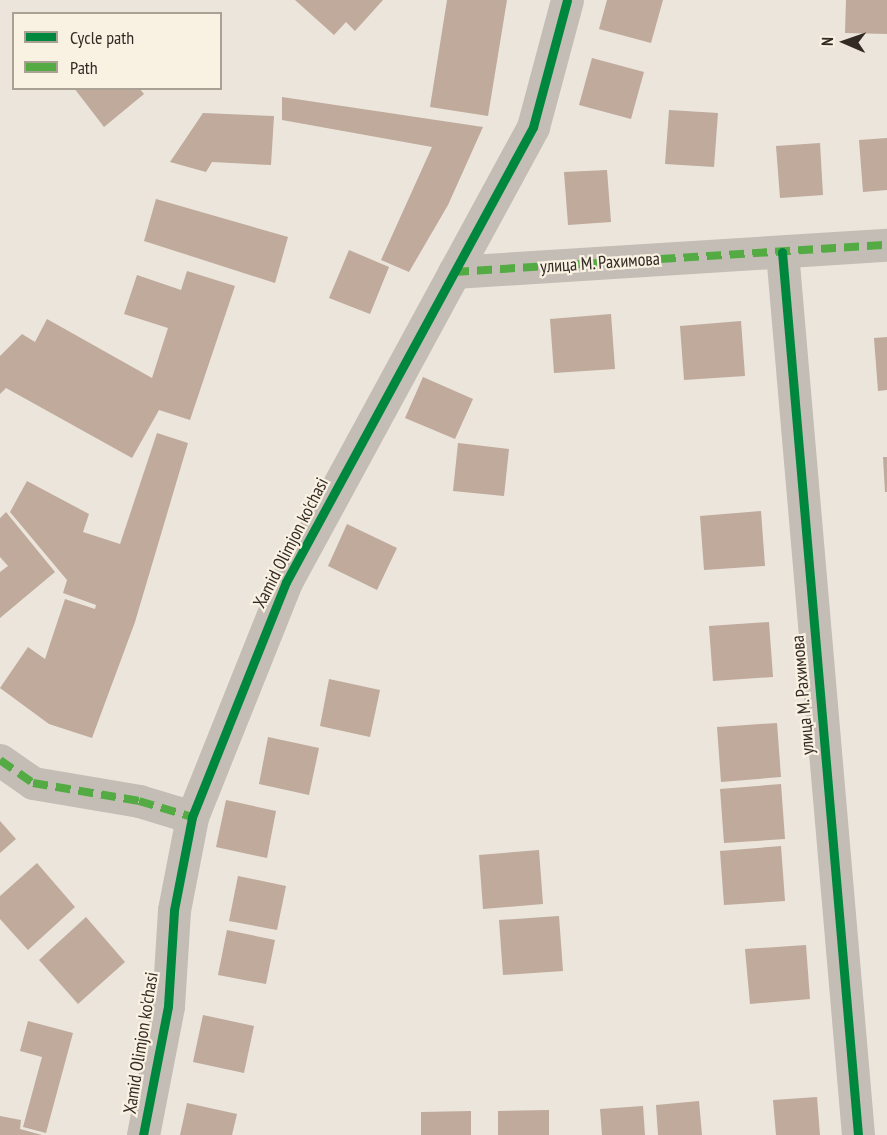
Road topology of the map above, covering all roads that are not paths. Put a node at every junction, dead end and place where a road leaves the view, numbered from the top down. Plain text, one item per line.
1 (567, 0) edge
2 (887, 245) edge
3 (782, 252) junction
4 (454, 272) junction
5 (0, 760) edge
6 (192, 817) junction
7 (143, 1135) edge
8 (858, 1135) edge

1 - 4 street, Xamid Olimjon ko'chasi
2 - 3 street, улица М. Рахимова
3 - 4 street, улица М. Рахимова
3 - 8 street, улица М. Рахимова
4 - 6 street, Xamid Olimjon ko'chasi
5 - 6 street
6 - 7 street, Xamid Olimjon ko'chasi

